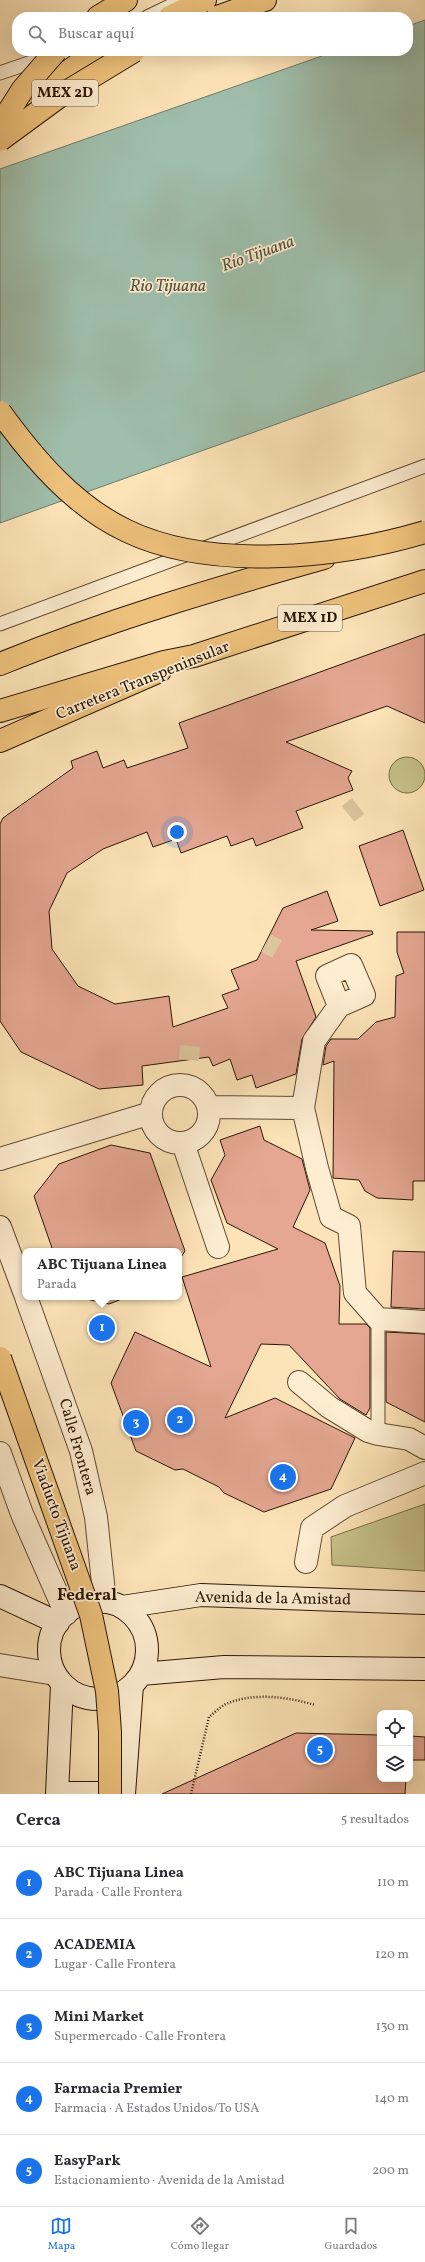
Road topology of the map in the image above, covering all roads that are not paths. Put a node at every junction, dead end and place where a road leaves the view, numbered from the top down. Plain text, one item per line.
1 (126, 0) edge
2 (183, 0) edge
3 (205, 0) edge
4 (231, 0) edge
5 (266, 0) edge
6 (106, 12) edge
7 (158, 12) edge
8 (180, 12) edge
9 (207, 12) edge
10 (231, 12) edge
11 (49, 56) edge
12 (52, 56) edge
13 (91, 56) edge
14 (104, 56) edge
15 (126, 56) edge
16 (0, 73) edge
17 (0, 125) edge
18 (0, 140) edge
19 (0, 145) edge
20 (0, 412) edge
21 (425, 466) edge
22 (425, 532) edge
23 (350, 551) junction
24 (425, 581) edge
25 (0, 624) edge
26 (194, 656) junction
27 (0, 664) edge
28 (0, 711) edge
29 (0, 741) edge
30 (339, 1006) dead end
31 (209, 1107) junction
32 (303, 1108) junction
33 (151, 1113) junction
34 (183, 1143) junction
35 (0, 1159) edge
36 (0, 1227) edge
37 (218, 1247) dead end
38 (22, 1286) edge
39 (27, 1300) edge
40 (378, 1319) junction
41 (425, 1322) edge
42 (0, 1358) edge
43 (298, 1382) dead end
44 (0, 1383) edge
45 (378, 1434) junction
46 (425, 1448) edge
47 (0, 1453) edge
48 (425, 1473) edge
49 (306, 1562) dead end
50 (0, 1596) edge
51 (425, 1603) edge
52 (113, 1605) junction
53 (62, 1619) junction
54 (0, 1665) edge
55 (425, 1669) edge
56 (59, 1680) junction
57 (136, 1680) junction
58 (57, 1793) edge
59 (102, 1794) edge
60 (120, 1794) edge

1 - 6 highway
2 - 7 lane
3 - 8 highway
4 - 9 highway
5 - 10 highway
11 - 16 lane
12 - 17 highway, bridge
13 - 19 highway, bridge
14 - 17 highway, MEX 2D
15 - 18 highway, MEX 2D, bridge
20 - 23 highway, bridge
21 - 25 lane
22 - 23 highway, bridge
23 - 27 highway
24 - 26 highway, Carretera Transpeninsular / MEX 1D
26 - 28 highway
26 - 29 highway, Carretera Transpeninsular / MEX 1D
30 - 32 street
31 - 32 street
31 - 33 street
31 - 34 street
32 - 40 street
33 - 34 street
33 - 35 street
34 - 37 street
36 - 38 street
39 - 52 street, Calle Frontera
40 - 41 street
40 - 45 lane
42 - 60 highway, Viaducto Tijuana, bridge
43 - 45 street
44 - 59 highway, Viaducto Tijuana
45 - 46 street
47 - 53 street
48 - 49 street
50 - 53 street
51 - 52 street, Avenida de la Amistad
52 - 53 street
52 - 57 street
53 - 56 street
54 - 56 street
55 - 57 street
56 - 57 street
56 - 58 street
57 - 60 street
58 - 60 street

